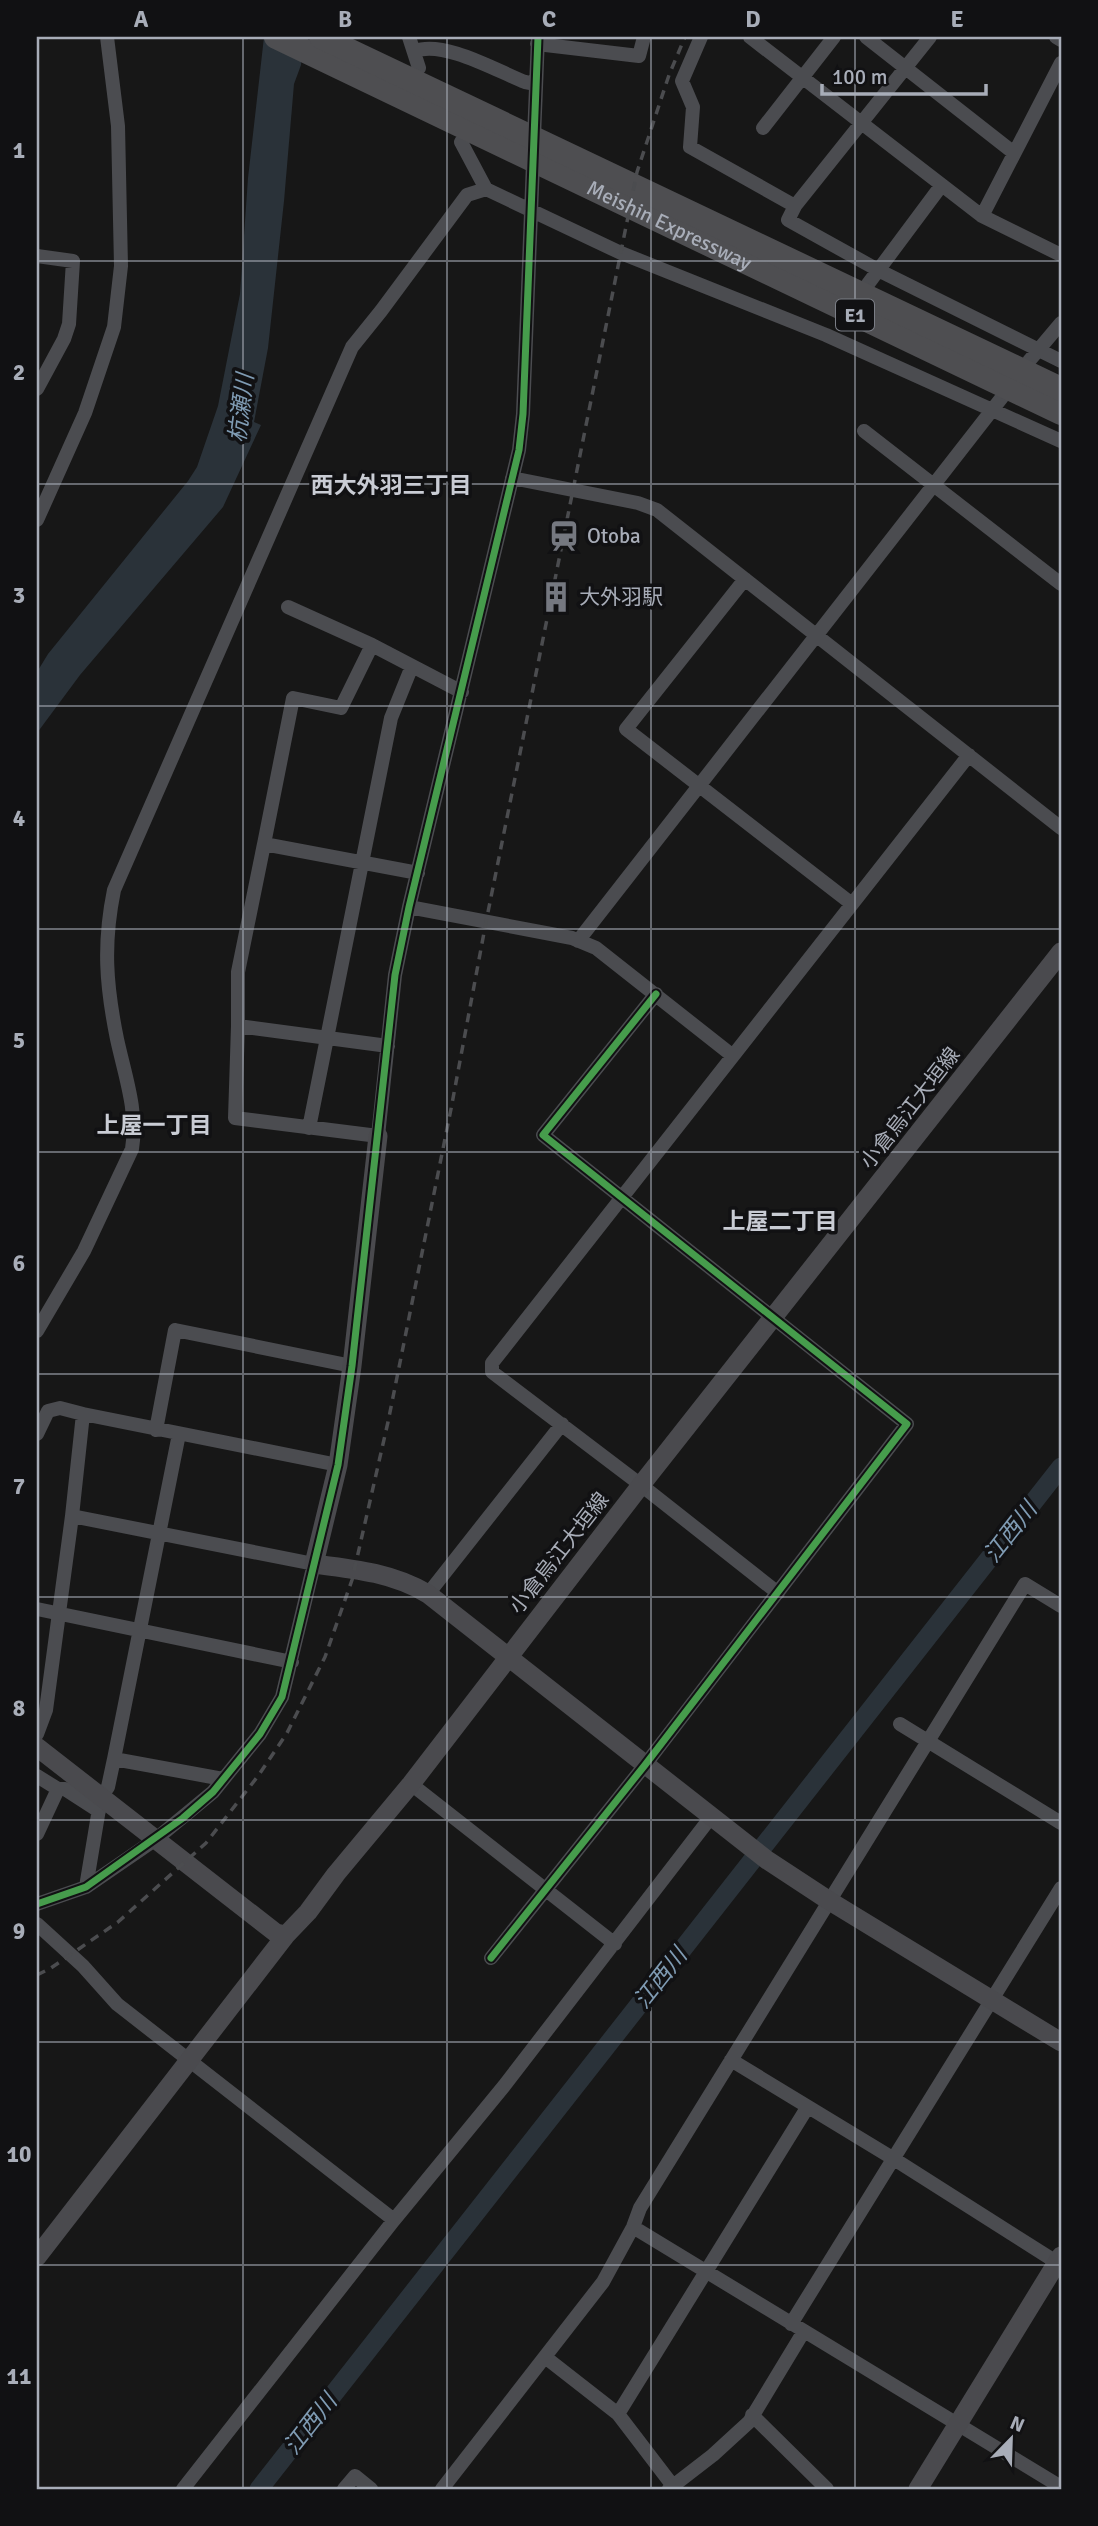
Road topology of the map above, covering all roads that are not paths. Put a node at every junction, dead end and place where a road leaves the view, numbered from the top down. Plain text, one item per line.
1 (107, 37) edge
2 (276, 37) edge
3 (321, 37) edge
4 (409, 37) edge
5 (431, 37) edge
6 (644, 37) edge
7 (701, 37) edge
8 (750, 37) edge
9 (834, 37) edge
10 (866, 37) edge
11 (930, 37) edge
12 (1056, 37) edge
13 (538, 40) edge
14 (1061, 40) edge
15 (442, 50) junction
16 (415, 51) junction
17 (348, 60) junction
18 (1061, 63) edge
19 (419, 68) dead end
20 (905, 68) junction
21 (802, 78) junction
22 (536, 84) junction
23 (861, 124) junction
24 (764, 128) dead end
25 (461, 142) dead end
26 (1014, 153) junction
27 (941, 186) junction
28 (486, 189) junction
29 (652, 206) junction
30 (795, 206) junction
31 (532, 210) junction
32 (982, 216) junction
33 (1061, 255) edge
34 (37, 256) edge
35 (878, 270) junction
36 (868, 284) dead end
37 (838, 319) dead end
38 (1061, 323) edge
39 (826, 335) junction
40 (1034, 355) junction
41 (1061, 361) edge
42 (37, 389) edge
43 (1061, 389) edge
44 (1003, 396) dead end
45 (994, 409) junction
46 (1061, 413) edge
47 (864, 431) dead end
48 (1061, 441) edge
49 (512, 478) junction
50 (935, 484) junction
51 (37, 517) edge
52 (746, 579) junction
53 (1061, 584) edge
54 (288, 607) dead end
55 (817, 635) junction
56 (372, 645) junction
57 (412, 666) junction
58 (461, 692) junction
59 (969, 755) junction
60 (699, 784) junction
61 (1061, 828) edge
62 (264, 844) junction
63 (363, 862) junction
64 (418, 873) junction
65 (852, 904) junction
66 (409, 907) junction
67 (578, 941) junction
68 (1061, 953) edge
69 (656, 994) junction
70 (238, 1026) junction
71 (328, 1038) junction
72 (388, 1046) junction
73 (733, 1056) junction
74 (309, 1128) junction
75 (378, 1136) junction
76 (622, 1199) junction
77 (774, 1317) junction
78 (37, 1331) edge
79 (352, 1366) junction
80 (83, 1414) junction
81 (562, 1424) junction
82 (156, 1430) junction
83 (37, 1434) edge
84 (179, 1434) junction
85 (338, 1465) junction
86 (641, 1485) junction
87 (72, 1516) junction
88 (158, 1532) junction
89 (314, 1563) junction
90 (778, 1593) junction
91 (428, 1594) junction
92 (1061, 1606) edge
93 (37, 1609) edge
94 (58, 1614) junction
95 (139, 1630) junction
96 (507, 1657) junction
97 (292, 1662) junction
98 (39, 1724) edge
99 (901, 1724) dead end
100 (927, 1739) junction
101 (37, 1747) edge
102 (114, 1759) junction
103 (645, 1765) junction
104 (37, 1776) edge
105 (223, 1779) junction
106 (411, 1784) junction
107 (58, 1789) junction
108 (100, 1804) junction
109 (714, 1820) junction
110 (1061, 1823) edge
111 (37, 1834) edge
112 (156, 1839) junction
113 (86, 1887) junction
114 (546, 1888) junction
115 (1061, 1888) edge
116 (828, 1900) junction
117 (37, 1904) edge
118 (37, 1924) edge
119 (286, 1935) junction
120 (615, 1944) junction
121 (491, 1958) dead end
122 (992, 2001) junction
123 (1061, 2042) edge
124 (731, 2060) junction
125 (189, 2062) junction
126 (807, 2108) junction
127 (894, 2159) junction
128 (394, 2220) junction
129 (633, 2227) junction
130 (37, 2257) edge
131 (1060, 2261) edge
132 (707, 2273) junction
133 (797, 2328) junction
134 (545, 2357) junction
135 (618, 2414) junction
136 (752, 2415) junction
137 (957, 2426) junction
138 (671, 2488) edge
139 (1060, 2488) edge
140 (183, 2489) edge
141 (344, 2489) edge
142 (371, 2489) edge
143 (442, 2489) edge
144 (827, 2489) edge
145 (918, 2489) edge

1 - 51 street
2 - 17 highway, Meishin Expressway / E1
3 - 17 highway, Meishin Expressway / E1
4 - 16 street
5 - 15 street
6 - 13 street
7 - 30 street
8 - 21 street
9 - 21 street
10 - 20 street
11 - 20 street
12 - 14 street
13 - 22 street
15 - 16 street
15 - 22 street
16 - 19 street
17 - 29 highway, Meishin Expressway / E1
18 - 26 street
20 - 23 street
20 - 26 street
21 - 23 street
21 - 24 street
22 - 31 street
23 - 27 street
23 - 30 street
25 - 28 street
26 - 32 street
27 - 32 street
27 - 35 street
28 - 31 street
28 - 78 street
29 - 43 highway, Meishin Expressway / E1
29 - 46 highway, Meishin Expressway / E1
30 - 35 street
31 - 39 street
31 - 49 street
32 - 33 street
34 - 42 street
35 - 36 street
35 - 40 street
37 - 39 street
38 - 40 street
39 - 45 street
40 - 41 street
44 - 45 street
45 - 48 street
45 - 50 street
47 - 50 street
49 - 52 street
49 - 58 street
50 - 53 street
50 - 55 street
52 - 55 street
52 - 60 street
54 - 56 street
55 - 59 street
55 - 60 street
56 - 57 street
56 - 62 street
57 - 58 street
57 - 63 street
58 - 64 street
59 - 61 street
59 - 65 street
60 - 65 street
60 - 67 street
62 - 63 street
62 - 70 street
63 - 64 street
63 - 71 street
64 - 66 street
65 - 73 street
66 - 67 street
66 - 72 street
67 - 69 street
68 - 77 street, 小倉烏江大垣線
69 - 73 street
69 - 76 street
70 - 71 street
70 - 74 street
71 - 72 street
71 - 74 street
72 - 75 street
73 - 76 street
74 - 75 street
75 - 79 street
76 - 77 street
76 - 81 street
77 - 86 street, 小倉烏江大垣線
77 - 90 street
79 - 82 street
79 - 85 street
80 - 82 street
80 - 83 street
80 - 87 street
81 - 86 street
81 - 91 street
82 - 84 street
84 - 85 street
84 - 88 street
85 - 89 street
86 - 90 street
86 - 96 street, 小倉烏江大垣線
87 - 88 street
87 - 94 street
88 - 89 street
88 - 95 street
89 - 91 street
89 - 97 street
90 - 103 street
91 - 96 street
92 - 100 street
93 - 94 street
94 - 95 street
94 - 98 street
95 - 97 street
95 - 102 street
96 - 103 street
96 - 106 street, 小倉烏江大垣線
97 - 105 street
99 - 100 street
100 - 110 street
100 - 116 street
101 - 108 street
102 - 105 street
102 - 108 street
103 - 109 street
103 - 114 street
104 - 107 street
105 - 112 street
106 - 114 street
106 - 119 street, 小倉烏江大垣線
107 - 108 street
107 - 111 street
108 - 112 street
108 - 113 street
109 - 116 street
109 - 120 street
112 - 113 street
112 - 119 street
113 - 117 street
114 - 120 street
114 - 121 street
115 - 122 street
116 - 122 street
116 - 124 street
118 - 125 street
119 - 125 street, 小倉烏江大垣線
120 - 128 street
122 - 123 street
122 - 127 street
124 - 126 street
124 - 129 street
125 - 128 street
125 - 130 street, 小倉烏江大垣線
126 - 127 street
126 - 132 street
127 - 131 street
127 - 133 street
128 - 140 street
129 - 132 street
129 - 134 street
131 - 137 street
132 - 133 street
132 - 135 street
133 - 136 street
133 - 137 street
134 - 135 street
134 - 143 street
135 - 138 street
136 - 138 street
136 - 144 street
137 - 139 street
137 - 145 street
141 - 142 street

